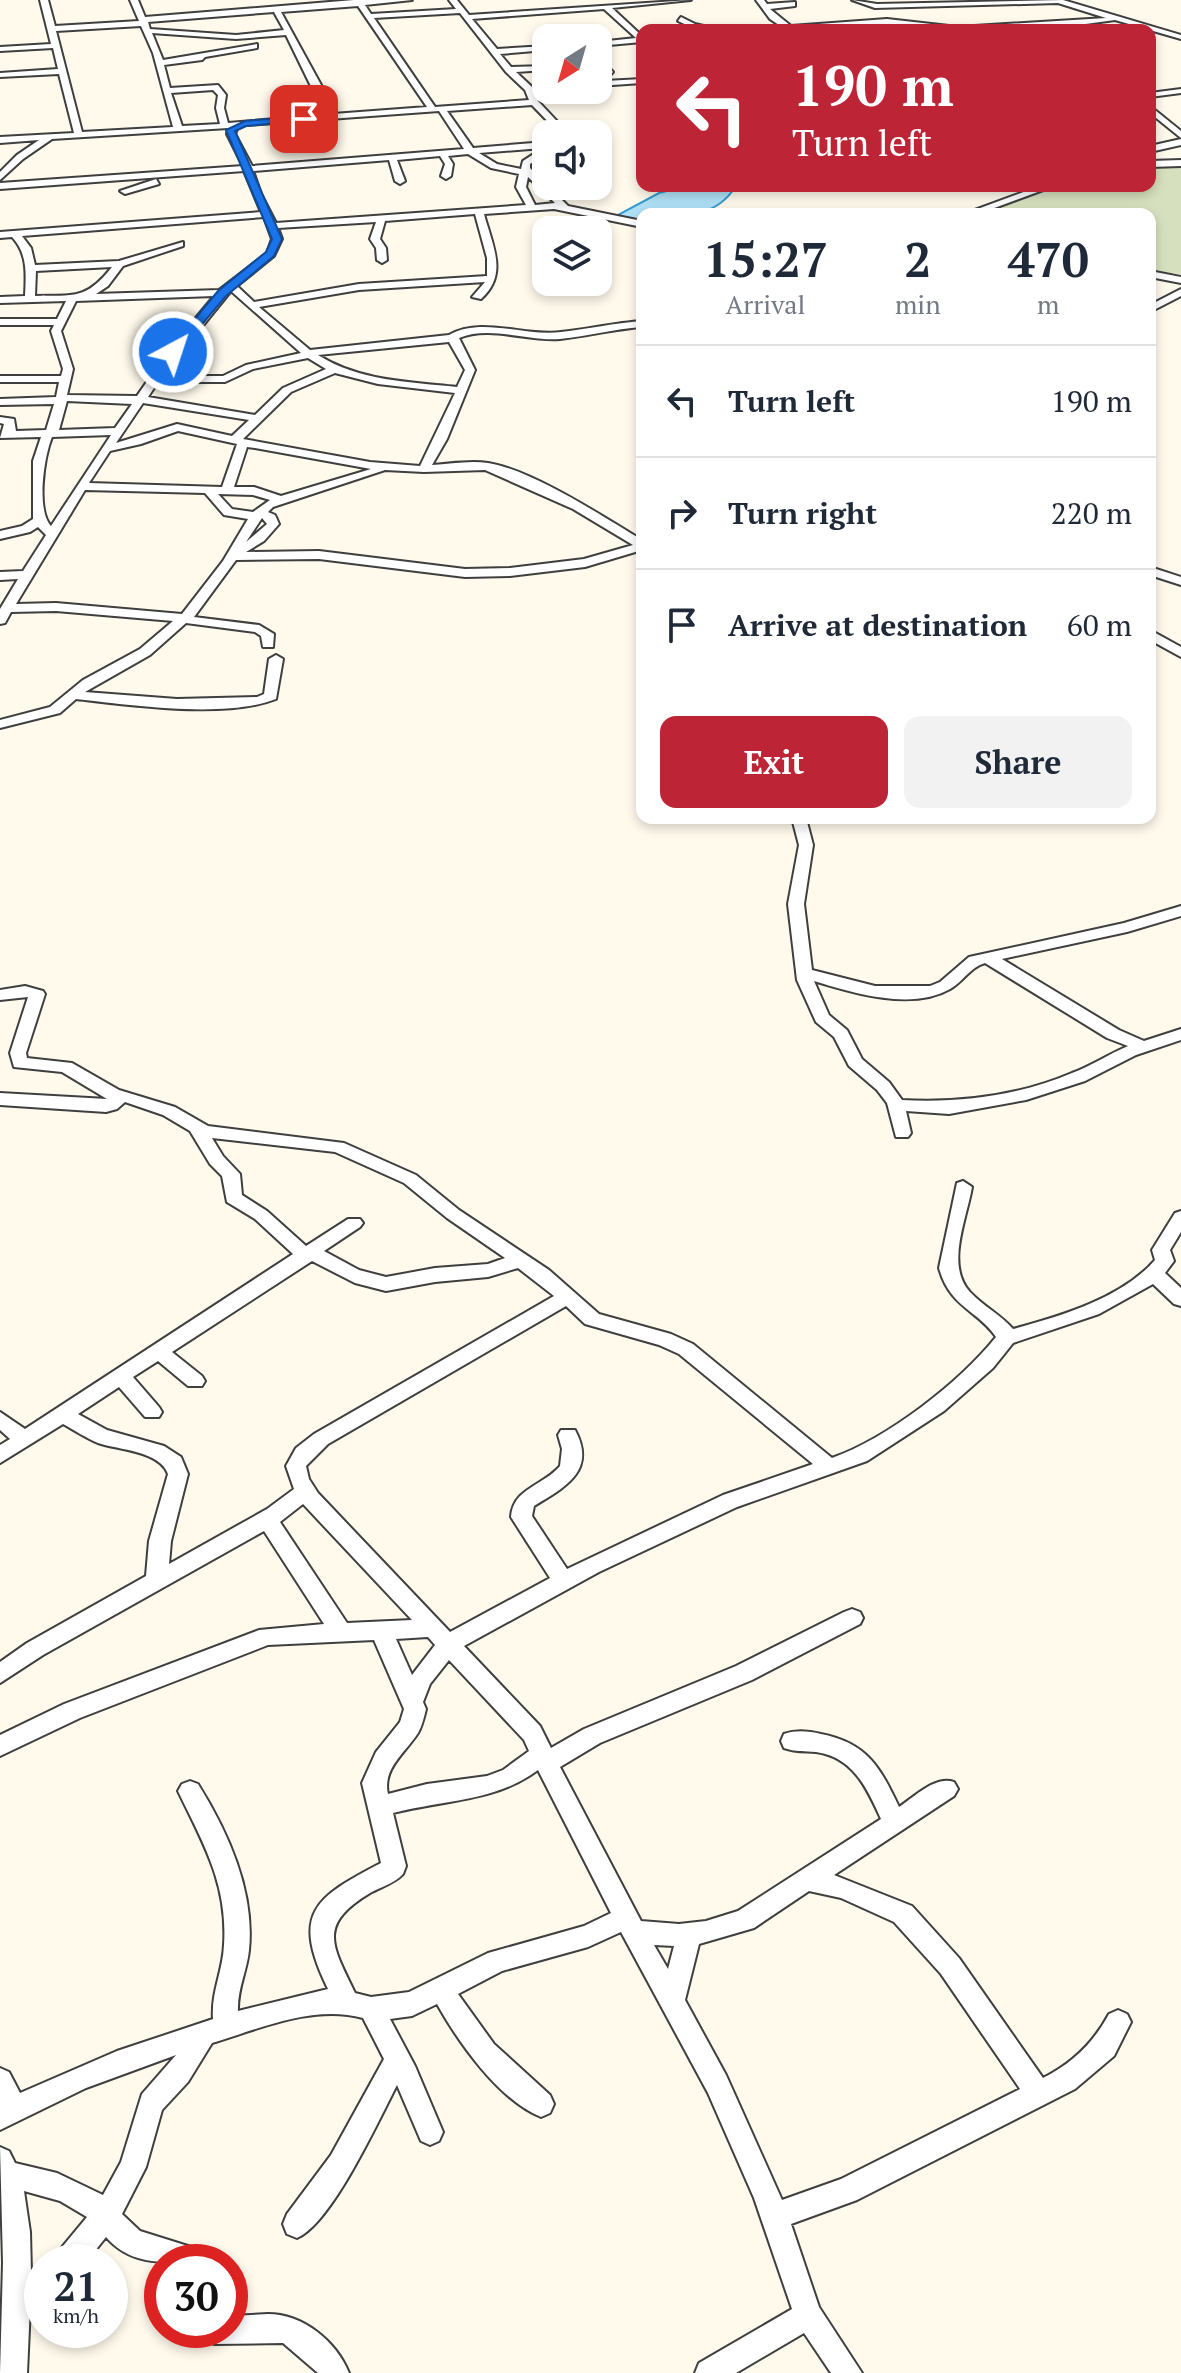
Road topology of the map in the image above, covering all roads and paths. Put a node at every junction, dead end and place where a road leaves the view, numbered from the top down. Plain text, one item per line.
1 (44, 0) edge
2 (134, 0) edge
3 (262, 0) edge
4 (409, 0) edge
5 (453, 0) edge
6 (531, 0) edge
7 (687, 0) edge
8 (856, 0) edge
9 (1048, 0) edge
10 (1061, 1) edge
11 (360, 2) edge
12 (873, 3) edge
13 (762, 4) edge
14 (792, 4) dead end
15 (891, 5) junction
16 (605, 6) junction
17 (274, 9) junction
18 (548, 10) junction
19 (400, 14) junction
20 (466, 14) junction
21 (370, 16) junction
22 (176, 17) junction
23 (681, 19) dead end
24 (1114, 19) junction
25 (690, 24) edge
26 (780, 24) edge
27 (892, 24) edge
28 (1076, 24) edge
29 (1133, 24) edge
30 (146, 25) junction
31 (51, 29) junction
32 (1156, 30) edge
33 (187, 34) junction
34 (290, 34) junction
35 (636, 34) edge
36 (1181, 37) edge
37 (636, 41) edge
38 (612, 43) edge
39 (55, 46) junction
40 (282, 48) dead end
41 (0, 49) edge
42 (298, 49) junction
43 (532, 49) edge
44 (495, 52) junction
45 (201, 56) junction
46 (58, 60) junction
47 (159, 63) junction
48 (532, 69) edge
49 (509, 70) junction
50 (60, 71) junction
51 (0, 73) edge
52 (210, 77) junction
53 (636, 81) edge
54 (612, 82) edge
55 (532, 88) edge
56 (1156, 89) edge
57 (167, 91) junction
58 (1181, 91) edge
59 (1165, 93) junction
60 (1156, 94) edge
61 (532, 102) edge
62 (536, 104) edge
63 (441, 113) junction
64 (1156, 114) edge
65 (330, 117) junction
66 (1180, 118) edge
67 (551, 120) edge
68 (1163, 120) junction
69 (238, 125) junction
70 (225, 126) junction
71 (178, 128) junction
72 (1181, 135) edge
73 (79, 136) junction
74 (50, 137) junction
75 (0, 140) edge
76 (1181, 142) edge
77 (1156, 146) edge
78 (532, 148) edge
79 (470, 151) junction
80 (442, 153) junction
81 (392, 157) junction
82 (532, 158) edge
83 (358, 160) junction
84 (1181, 163) edge
85 (1156, 164) edge
86 (248, 168) junction
87 (353, 173) dead end
88 (526, 173) junction
89 (164, 174) junction
90 (446, 176) dead end
91 (0, 178) edge
92 (400, 181) dead end
93 (29, 185) junction
94 (0, 186) edge
95 (125, 191) dead end
96 (1032, 192) edge
97 (526, 198) junction
98 (564, 207) junction
99 (532, 208) junction
100 (986, 208) edge
101 (503, 211) junction
102 (479, 213) junction
103 (266, 214) junction
104 (381, 220) junction
105 (636, 223) edge
106 (273, 226) junction
107 (6, 233) edge
108 (180, 244) dead end
109 (382, 260) dead end
110 (120, 264) junction
111 (31, 268) junction
112 (1156, 275) edge
113 (490, 279) junction
114 (1181, 280) edge
115 (226, 290) junction
116 (1181, 292) edge
117 (477, 297) dead end
118 (78, 298) junction
119 (0, 300) edge
120 (30, 300) junction
121 (253, 305) junction
122 (1156, 306) edge
123 (0, 322) edge
124 (60, 322) junction
125 (636, 324) edge
126 (453, 338) junction
127 (359, 348) junction
128 (309, 354) junction
129 (336, 369) junction
130 (0, 379) edge
131 (67, 379) junction
132 (155, 379) junction
133 (462, 391) junction
134 (62, 399) junction
135 (139, 400) junction
136 (0, 402) edge
137 (255, 418) junction
138 (54, 426) junction
139 (6, 428) edge
140 (121, 431) junction
141 (239, 441) junction
142 (106, 449) junction
143 (389, 467) junction
144 (424, 469) junction
145 (81, 486) junction
146 (208, 489) junction
147 (226, 490) junction
148 (279, 499) junction
149 (258, 514) junction
150 (38, 521) junction
151 (52, 534) junction
152 (0, 535) edge
153 (262, 535) junction
154 (636, 542) edge
155 (636, 548) edge
156 (233, 555) junction
157 (280, 555) junction
158 (1156, 573) edge
159 (27, 575) junction
160 (0, 576) edge
161 (1181, 581) edge
162 (4, 614) edge
163 (184, 619) junction
164 (1156, 638) edge
165 (268, 644) dead end
166 (1181, 653) edge
167 (276, 659) dead end
168 (73, 695) junction
169 (0, 724) edge
170 (801, 824) edge
171 (1181, 911) edge
172 (989, 958) junction
173 (803, 972) junction
174 (0, 995) edge
175 (1176, 1039) edge
176 (1143, 1046) junction
177 (117, 1097) junction
178 (0, 1099) edge
179 (896, 1105) junction
180 (198, 1129) junction
181 (902, 1133) dead end
182 (963, 1187) dead end
183 (1181, 1217) edge
184 (354, 1223) dead end
185 (308, 1254) junction
186 (520, 1259) junction
187 (1154, 1274) junction
188 (567, 1297) junction
189 (1181, 1299) edge
190 (1006, 1338) junction
191 (157, 1350) junction
192 (121, 1376) junction
193 (195, 1381) dead end
194 (152, 1412) dead end
195 (64, 1415) junction
196 (0, 1419) edge
197 (568, 1435) dead end
198 (25, 1440) junction
199 (0, 1455) edge
200 (831, 1468) junction
201 (305, 1492) junction
202 (267, 1519) junction
203 (157, 1579) junction
204 (564, 1581) junction
205 (852, 1618) dead end
206 (381, 1630) junction
207 (341, 1632) junction
208 (440, 1636) junction
209 (0, 1674) edge
210 (413, 1700) junction
211 (792, 1741) dead end
212 (0, 1746) edge
213 (544, 1758) junction
214 (946, 1789) dead end
215 (190, 1791) dead end
216 (381, 1806) junction
217 (895, 1824) junction
218 (807, 1880) junction
219 (630, 1925) junction
220 (689, 1934) junction
221 (442, 1990) junction
222 (672, 2001) junction
223 (359, 2006) junction
224 (1118, 2022) dead end
225 (215, 2031) junction
226 (398, 2059) junction
227 (0, 2081) edge
228 (1039, 2094) junction
229 (541, 2104) dead end
230 (7, 2112) edge
231 (430, 2132) dead end
232 (4, 2167) edge
233 (106, 2216) junction
234 (775, 2216) junction
235 (297, 2224) dead end
236 (83, 2244) edge
237 (144, 2248) edge
238 (24, 2293) edge
239 (15, 2299) junction
240 (808, 2315) junction
241 (248, 2330) edge
242 (13, 2373) edge
243 (335, 2373) edge
244 (709, 2373) edge
245 (848, 2373) edge

1 - 31 street
2 - 30 street
3 - 17 street
4 - 11 street
4 - 19 street
5 - 20 street
6 - 18 street
7 - 16 street
8 - 12 street
9 - 10 street
9 - 15 street
10 - 24 street
11 - 17 street
11 - 21 street
12 - 15 street
12 - 27 street
13 - 14 street
13 - 26 street
15 - 27 street
16 - 18 street
16 - 35 street
17 - 22 street
17 - 34 street
18 - 20 street
19 - 20 street
19 - 21 street
20 - 44 street
21 - 63 street
22 - 30 street
22 - 33 street
23 - 25 street
24 - 28 street
24 - 29 street
30 - 31 street
30 - 33 street
30 - 47 street
31 - 39 street
32 - 36 street
33 - 34 street
33 - 45 street
34 - 42 street
34 - 45 street
37 - 38 street
39 - 41 street
39 - 46 street
40 - 42 street
42 - 65 street
43 - 44 street
44 - 49 street
45 - 47 street
45 - 52 street
46 - 50 street
46 - 51 street
47 - 57 street
48 - 49 street
49 - 55 street
50 - 51 street
50 - 73 street
52 - 57 street
52 - 70 street
53 - 54 street
56 - 59 street
57 - 71 street
58 - 59 street
59 - 60 street
61 - 63 street
62 - 67 street
63 - 65 street
63 - 79 street
64 - 68 street
65 - 69 street
66 - 68 street
68 - 72 street
69 - 70 street
69 - 86 street
70 - 71 street
71 - 73 street
73 - 74 street
74 - 75 street
74 - 91 street
76 - 77 street
78 - 79 street
79 - 80 street
79 - 88 street
80 - 81 street
80 - 90 street
81 - 83 street
81 - 92 street
82 - 88 street
83 - 86 street
83 - 87 street
84 - 85 street
86 - 89 street
86 - 103 street
88 - 97 street
88 - 98 street
89 - 93 street
89 - 95 street
91 - 93 street
93 - 94 street
96 - 100 street
97 - 99 street
97 - 101 street
98 - 99 street
98 - 105 street
99 - 101 street
101 - 102 street
102 - 104 street
102 - 113 street
103 - 106 street
103 - 107 street
104 - 106 street
104 - 109 street
106 - 115 street
107 - 111 street
108 - 110 street
110 - 111 street
110 - 118 street
111 - 120 street
112 - 114 street
113 - 117 street
113 - 121 street
115 - 118 street
115 - 121 street
115 - 132 street
116 - 122 street
118 - 120 street
118 - 124 street
119 - 120 street
121 - 128 street
123 - 124 street
124 - 131 street
125 - 126 street
126 - 127 street
126 - 133 street
127 - 128 street
127 - 129 street
128 - 129 street
128 - 132 street
129 - 133 street
129 - 137 street
130 - 131 street
131 - 134 street
132 - 135 street
133 - 144 street
134 - 135 street
134 - 136 street
134 - 138 street
135 - 137 street
135 - 140 street
137 - 141 street
138 - 139 street
138 - 139 street
138 - 140 street
138 - 150 street
140 - 142 street
141 - 142 street
141 - 143 street
141 - 147 street
142 - 145 street
143 - 144 street
143 - 148 street
144 - 154 street
145 - 146 street
145 - 151 street
146 - 147 street
146 - 149 street
147 - 148 street
148 - 149 street
149 - 153 street
149 - 156 street
150 - 151 street
150 - 152 street
151 - 159 street
153 - 156 street
153 - 157 street
155 - 157 street
156 - 157 street
156 - 163 street
158 - 161 street
159 - 160 street
159 - 162 street
162 - 163 street
163 - 165 street
163 - 168 street
164 - 166 street
167 - 168 street
168 - 169 street
170 - 173 street
171 - 172 street
172 - 173 street
172 - 176 street
173 - 179 street
174 - 177 street
175 - 176 street
176 - 179 street
177 - 178 street
177 - 180 street
179 - 181 street
180 - 185 street
180 - 186 street
182 - 190 street
183 - 187 street
184 - 185 street
185 - 186 street
185 - 191 street
186 - 188 street
187 - 189 street
187 - 190 street
188 - 200 street
188 - 201 street
190 - 200 street
191 - 192 street
191 - 193 street
192 - 194 street
192 - 195 street
195 - 198 street
195 - 203 street
196 - 198 street
197 - 204 street
198 - 199 street
200 - 204 street
201 - 202 street
201 - 208 street
202 - 203 street
202 - 207 street
203 - 209 street
204 - 208 street
205 - 213 street
206 - 207 street
206 - 208 street
206 - 210 street
207 - 212 street
208 - 210 street
208 - 213 street
210 - 216 street
211 - 217 street
213 - 216 street
213 - 219 street
214 - 217 street
215 - 225 street
216 - 223 street
217 - 218 street
218 - 220 street
218 - 228 street
219 - 220 street
219 - 221 street
219 - 222 street
220 - 222 street
221 - 223 street
221 - 229 street
222 - 234 street
223 - 225 street
223 - 226 street
224 - 228 street
225 - 230 street
225 - 233 street
226 - 231 street
226 - 235 street
227 - 230 street
228 - 234 street
232 - 233 street
232 - 239 street
233 - 236 street
233 - 237 street
234 - 240 street
238 - 239 street
239 - 242 street
240 - 244 street
240 - 245 street
241 - 243 street

